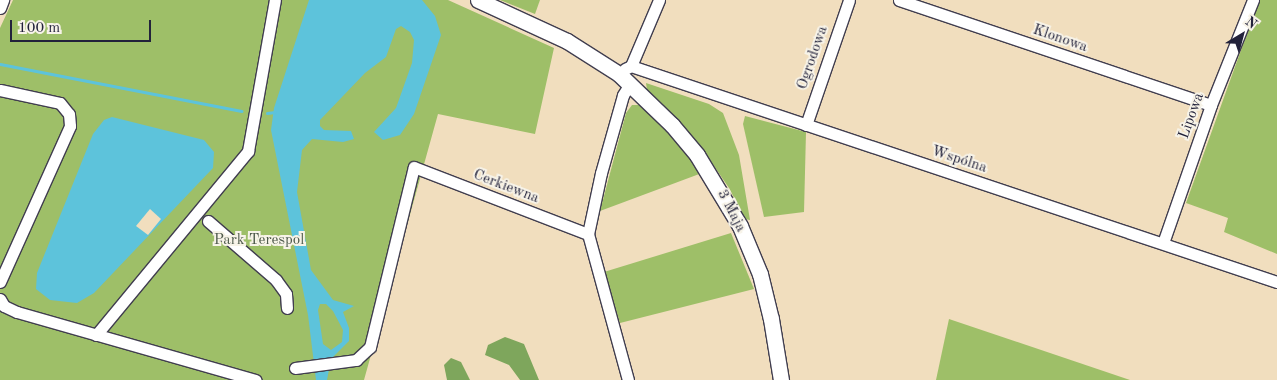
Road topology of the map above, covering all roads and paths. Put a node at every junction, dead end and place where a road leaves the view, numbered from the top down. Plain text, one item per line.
1 (4, 0) edge
2 (275, 0) edge
3 (478, 0) edge
4 (659, 0) edge
5 (849, 0) edge
6 (899, 0) edge
7 (1253, 0) edge
8 (0, 8) edge
9 (627, 75) junction
10 (0, 90) edge
11 (1211, 106) junction
12 (806, 125) junction
13 (208, 221) dead end
14 (588, 234) junction
15 (1163, 243) junction
16 (0, 282) edge
17 (1277, 282) edge
18 (0, 299) edge
19 (287, 308) dead end
20 (96, 335) junction
21 (295, 368) dead end
22 (255, 380) edge
23 (628, 380) edge
24 (781, 380) edge

1 - 8 street
2 - 20 street
3 - 9 street, 3 Maja
4 - 9 street
5 - 12 street, Ogrodowa
6 - 11 street, Klonowa
7 - 11 street, Lipowa
9 - 12 street, Wspólna
9 - 14 street
9 - 24 street, 3 Maja
10 - 16 street
11 - 15 street, Lipowa
12 - 15 street, Wspólna
13 - 19 street
14 - 21 street, Cerkiewna
14 - 23 street
15 - 17 street, Wspólna
18 - 20 street
20 - 22 street

